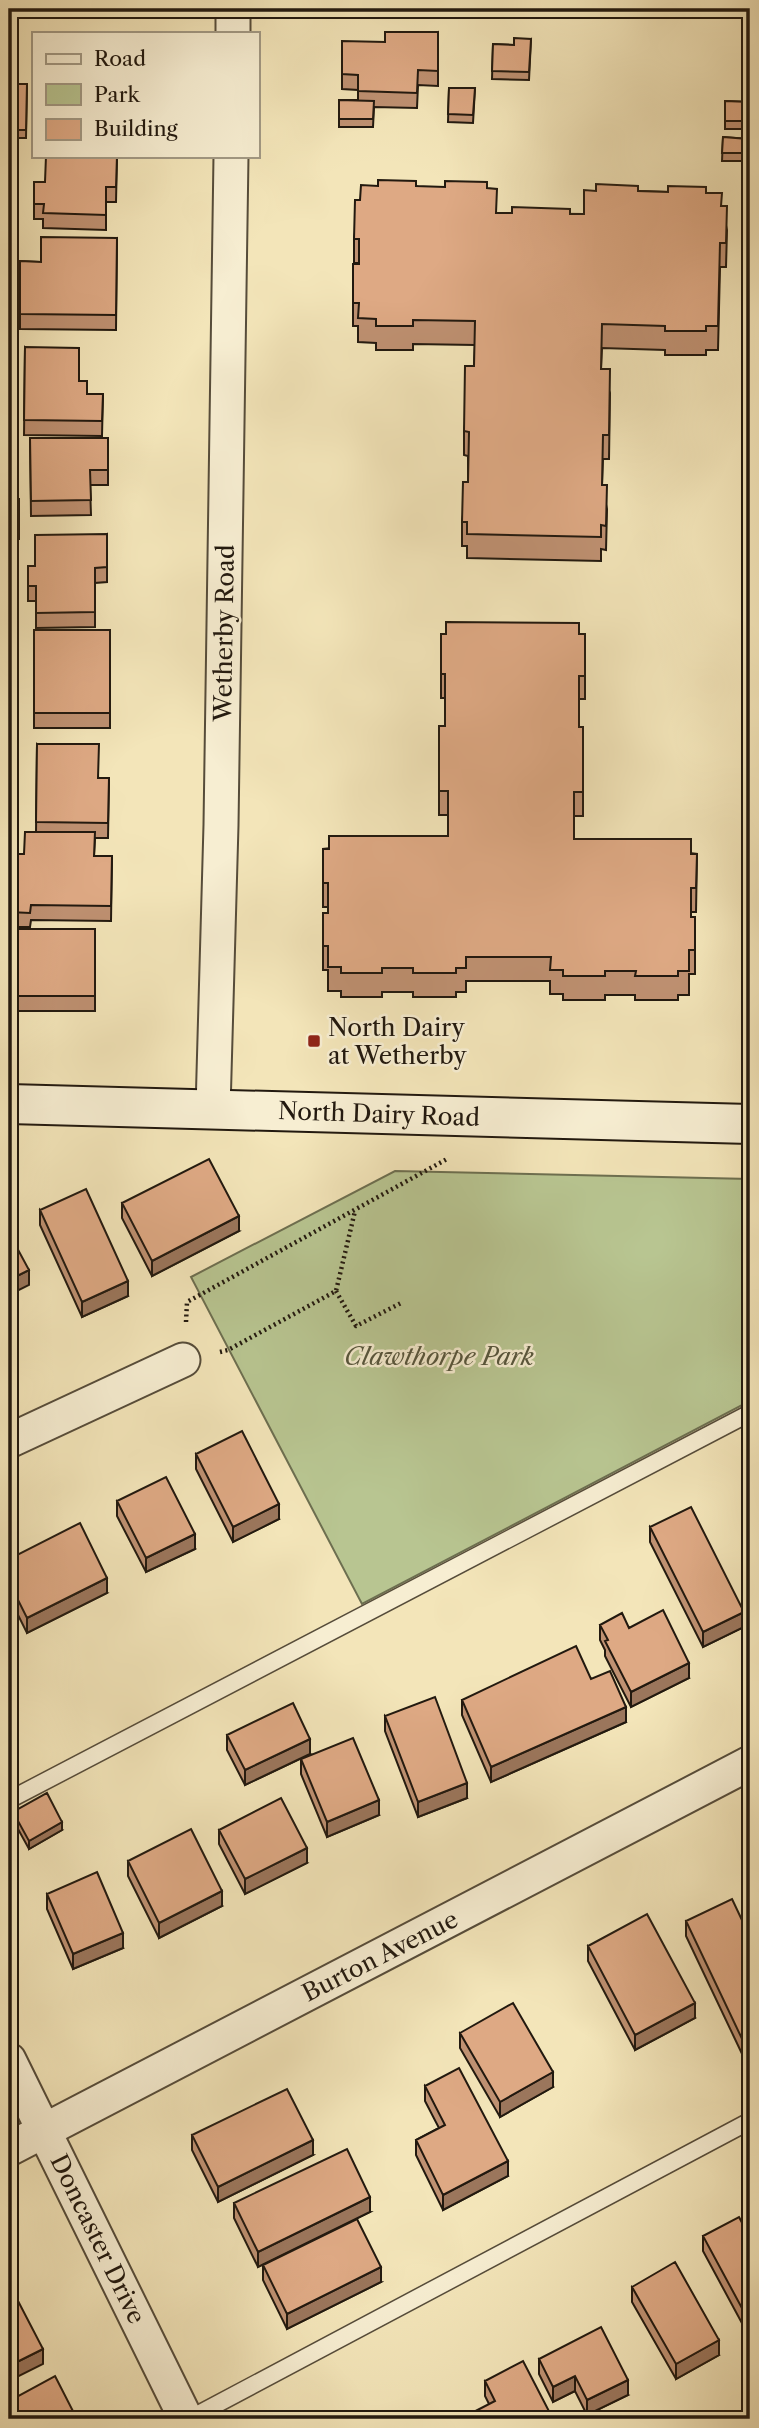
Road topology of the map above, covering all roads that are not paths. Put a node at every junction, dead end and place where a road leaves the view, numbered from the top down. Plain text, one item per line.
1 (233, 9) edge
2 (233, 32) edge
3 (231, 158) edge
4 (9, 1104) edge
5 (213, 1109) junction
6 (750, 1124) edge
7 (183, 1360) road end
8 (750, 1413) edge
9 (9, 1441) edge
10 (750, 1763) edge
11 (9, 1800) edge
12 (9, 2060) edge
13 (750, 2121) edge
14 (44, 2130) junction
15 (9, 2149) edge
16 (187, 2419) edge

1 - 2 street
3 - 5 street, Wetherby Road
4 - 5 street, North Dairy Road
5 - 6 street, North Dairy Road
7 - 9 street
8 - 11 lane
10 - 14 street, Burton Avenue
12 - 14 street, Doncaster Drive
13 - 16 lane
14 - 15 street, Burton Avenue
14 - 16 street, Doncaster Drive

